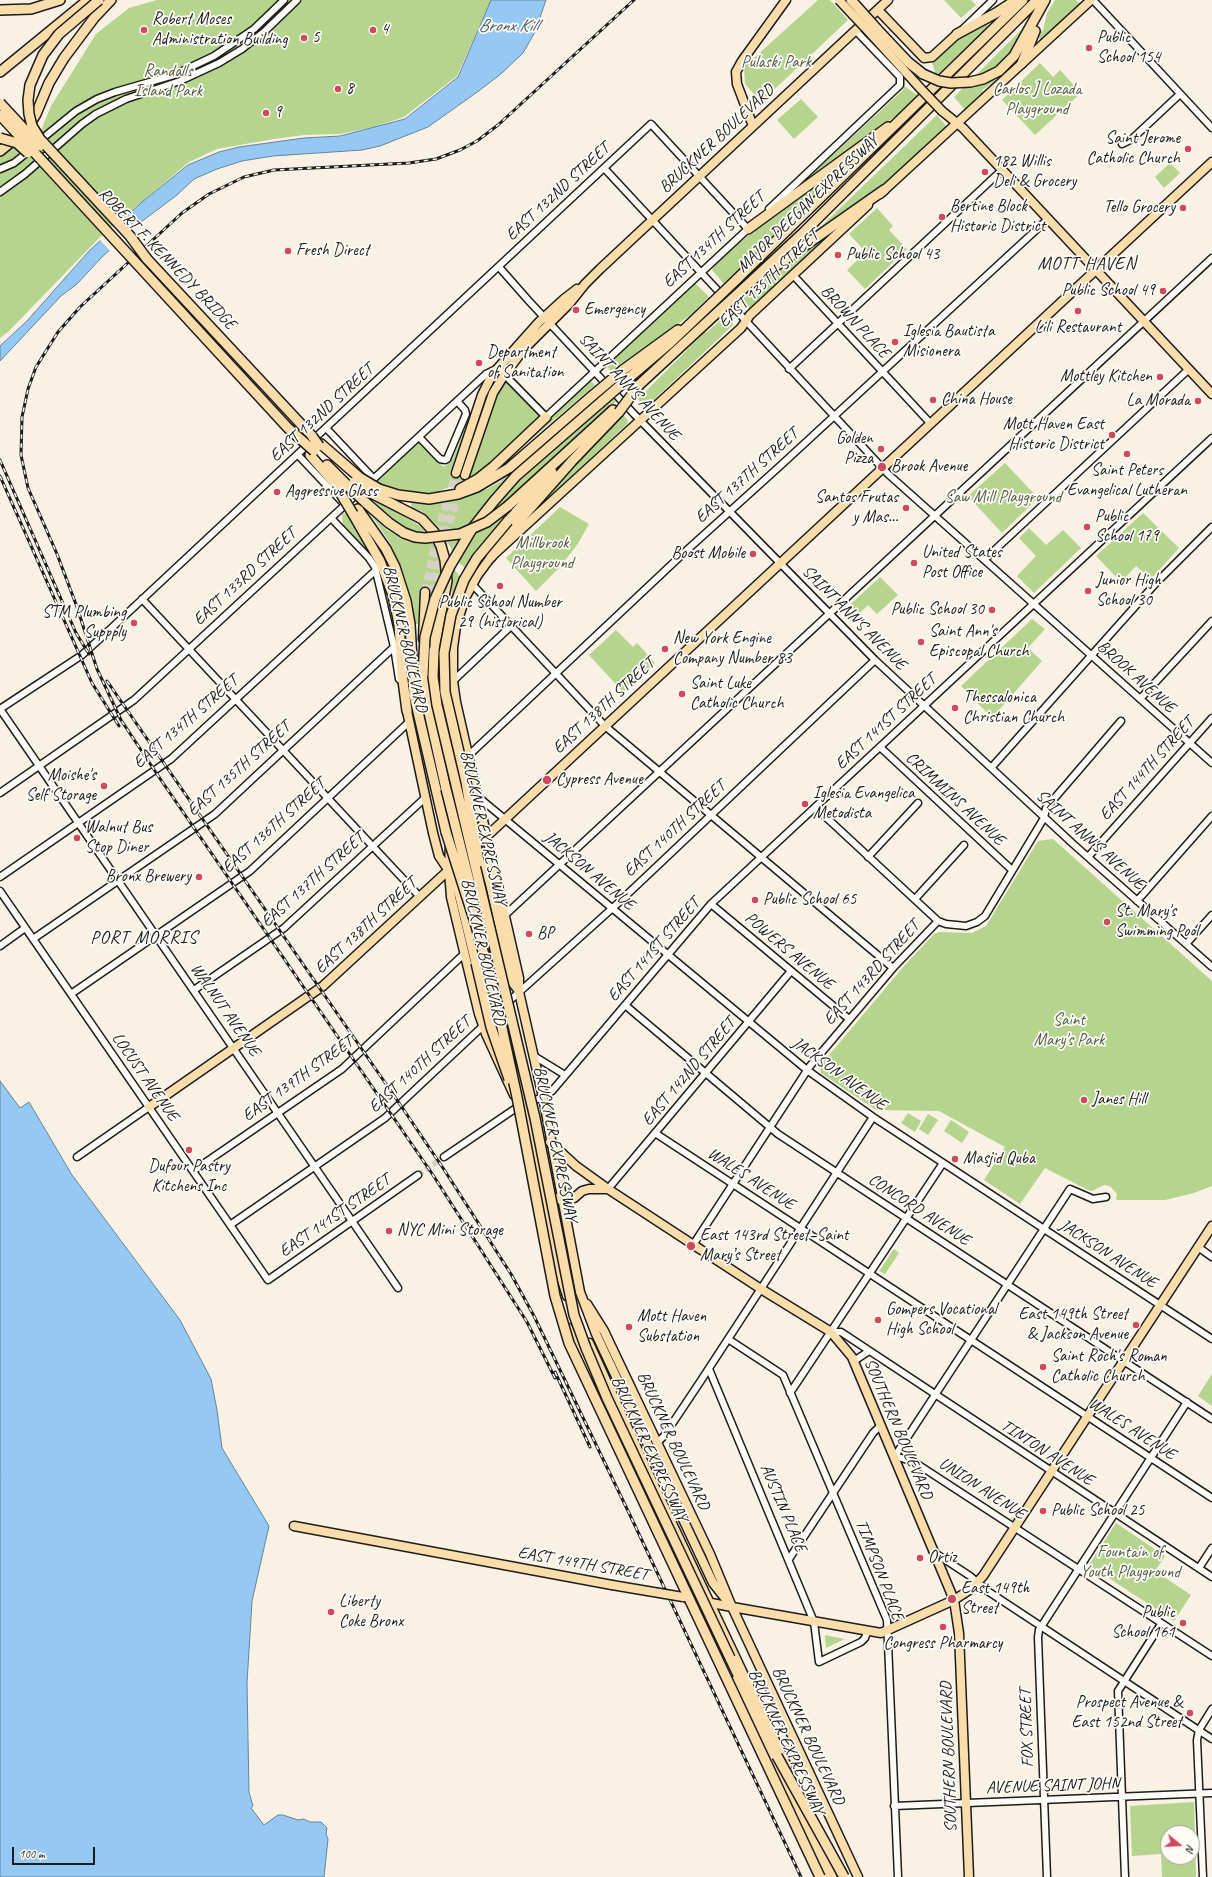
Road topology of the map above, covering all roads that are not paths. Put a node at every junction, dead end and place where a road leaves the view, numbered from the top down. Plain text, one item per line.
1 (60, 0) edge
2 (80, 0) edge
3 (88, 0) edge
4 (98, 0) edge
5 (111, 0) edge
6 (284, 0) edge
7 (297, 0) edge
8 (839, 0) edge
9 (846, 0) edge
10 (851, 0) edge
11 (888, 0) edge
12 (993, 0) edge
13 (1016, 0) edge
14 (1023, 0) edge
15 (1037, 0) edge
16 (1045, 0) edge
17 (1051, 0) edge
18 (1092, 0) edge
19 (785, 1) edge
20 (0, 10) edge
21 (878, 10) junction
22 (866, 21) junction
23 (856, 31) junction
24 (874, 31) junction
25 (43, 33) junction
26 (957, 34) junction
27 (228, 48) junction
28 (234, 54) junction
29 (202, 62) junction
30 (1022, 63) junction
31 (0, 68) edge
32 (206, 70) junction
33 (0, 72) edge
34 (155, 81) junction
35 (160, 88) junction
36 (1180, 94) junction
37 (0, 103) edge
38 (90, 103) junction
39 (915, 107) junction
40 (96, 114) junction
41 (0, 115) edge
42 (957, 124) junction
43 (753, 126) junction
44 (1212, 128) edge
45 (0, 138) edge
46 (1122, 144) dead end
47 (1, 147) edge
48 (1212, 162) edge
49 (604, 168) junction
50 (0, 169) edge
51 (1002, 170) junction
52 (700, 176) junction
53 (67, 189) junction
54 (884, 190) junction
55 (0, 192) edge
56 (1048, 219) junction
57 (652, 220) junction
58 (748, 229) junction
59 (1212, 258) edge
60 (147, 259) junction
61 (499, 267) junction
62 (1096, 270) junction
63 (700, 272) junction
64 (793, 275) junction
65 (743, 289) junction
66 (698, 317) junction
67 (547, 320) junction
68 (746, 321) junction
69 (1144, 321) junction
70 (838, 324) junction
71 (498, 368) junction
72 (789, 369) junction
73 (1189, 369) junction
74 (594, 371) junction
75 (882, 372) junction
76 (504, 374) junction
77 (1212, 394) edge
78 (457, 401) junction
79 (617, 410) junction
80 (834, 416) junction
81 (546, 417) junction
82 (640, 420) junction
83 (930, 424) junction
84 (595, 426) junction
85 (326, 428) junction
86 (419, 437) junction
87 (1212, 438) edge
88 (316, 449) junction
89 (298, 455) junction
90 (882, 468) junction
91 (456, 472) tunnel mouth
92 (465, 475) tunnel mouth
93 (374, 479) junction
94 (349, 487) junction
95 (376, 491) junction
96 (434, 498) junction
97 (345, 506) junction
98 (356, 511) junction
99 (729, 512) junction
100 (935, 516) junction
101 (331, 518) junction
102 (1212, 527) edge
103 (492, 557) junction
104 (984, 560) junction
105 (780, 564) junction
106 (376, 570) junction
107 (472, 584) junction
108 (142, 599) junction
109 (1033, 604) junction
110 (829, 614) junction
111 (1212, 621) edge
112 (511, 626) junction
113 (394, 647) junction
114 (189, 649) junction
115 (1092, 656) junction
116 (875, 660) junction
117 (555, 673) junction
118 (452, 682) junction
119 (1140, 699) junction
120 (236, 700) junction
121 (924, 706) junction
122 (0, 709) edge
123 (407, 711) junction
124 (1212, 718) edge
125 (1121, 721) dead end
126 (409, 722) junction
127 (605, 726) junction
128 (1190, 743) junction
129 (880, 747) junction
130 (283, 750) junction
131 (468, 756) junction
132 (1212, 763) edge
133 (40, 766) junction
134 (991, 768) junction
135 (658, 773) junction
136 (0, 793) edge
137 (451, 795) junction
138 (477, 796) junction
139 (426, 797) junction
140 (328, 798) junction
141 (918, 803) dead end
142 (815, 807) junction
143 (709, 815) junction
144 (1212, 816) edge
145 (1044, 818) junction
146 (505, 819) junction
147 (79, 822) junction
148 (487, 837) junction
149 (964, 845) dead end
150 (373, 846) junction
151 (477, 846) junction
152 (467, 855) junction
153 (868, 857) junction
154 (1088, 857) junction
155 (760, 858) junction
156 (560, 866) junction
157 (1012, 870) junction
158 (449, 871) junction
159 (0, 877) edge
160 (118, 880) junction
161 (0, 891) edge
162 (420, 897) junction
163 (915, 899) junction
164 (1137, 901) junction
165 (711, 904) junction
166 (612, 908) junction
167 (1212, 915) edge
168 (497, 919) junction
169 (938, 921) junction
170 (26, 928) junction
171 (156, 935) junction
172 (33, 939) junction
173 (1186, 944) junction
174 (0, 946) edge
175 (465, 953) junction
176 (667, 955) junction
177 (1212, 967) edge
178 (893, 968) junction
179 (791, 971) junction
180 (194, 990) junction
181 (494, 991) junction
182 (519, 992) junction
183 (71, 994) junction
184 (625, 1005) junction
185 (503, 1008) junction
186 (849, 1019) junction
187 (748, 1022) junction
188 (483, 1025) junction
189 (234, 1047) junction
190 (534, 1056) junction
191 (807, 1070) junction
192 (705, 1073) junction
193 (566, 1075) junction
194 (542, 1097) junction
195 (521, 1102) junction
196 (149, 1107) junction
197 (278, 1112) junction
198 (873, 1117) junction
199 (769, 1127) junction
200 (655, 1134) junction
201 (550, 1142) junction
202 (77, 1157) dead end
203 (444, 1157) tunnel mouth
204 (943, 1163) junction
205 (316, 1166) junction
206 (193, 1171) junction
207 (837, 1173) junction
208 (418, 1175) tunnel mouth
209 (733, 1184) junction
210 (543, 1187) junction
211 (608, 1189) junction
212 (1106, 1197) dead end
213 (562, 1201) junction
214 (907, 1219) junction
215 (353, 1221) junction
216 (230, 1225) junction
217 (1212, 1226) edge
218 (800, 1229) junction
219 (1044, 1229) junction
220 (693, 1245) junction
221 (1198, 1248) junction
222 (1212, 1257) edge
223 (553, 1269) junction
224 (870, 1274) junction
225 (268, 1280) joint
226 (1007, 1285) junction
227 (398, 1288) dead end
228 (761, 1289) junction
229 (580, 1292) junction
230 (568, 1299) junction
231 (1160, 1305) junction
232 (831, 1332) junction
233 (728, 1339) junction
234 (1212, 1339) edge
235 (970, 1340) junction
236 (869, 1351) junction
237 (854, 1361) junction
238 (1124, 1361) junction
239 (709, 1369) junction
240 (790, 1393) junction
241 (612, 1395) junction
242 (934, 1395) junction
243 (1187, 1402) junction
244 (1087, 1416) junction
245 (1212, 1419) edge
246 (880, 1426) junction
247 (619, 1436) junction
248 (657, 1443) junction
249 (895, 1456) junction
250 (1150, 1458) junction
251 (1051, 1471) junction
252 (833, 1493) junction
253 (1212, 1498) edge
254 (1114, 1513) junction
255 (294, 1526) dead end
256 (1015, 1527) junction
257 (1212, 1548) edge
258 (934, 1553) junction
259 (789, 1559) junction
260 (1199, 1568) junction
261 (1078, 1569) junction
262 (1212, 1577) edge
263 (978, 1583) junction
264 (954, 1600) junction
265 (698, 1601) junction
266 (709, 1603) junction
267 (732, 1608) junction
268 (814, 1622) junction
269 (1162, 1624) junction
270 (1041, 1626) junction
271 (887, 1631) junction
272 (867, 1632) junction
273 (1212, 1656) edge
274 (1124, 1681) junction
275 (1212, 1710) edge
276 (1199, 1730) junction
277 (1212, 1739) edge
278 (777, 1756) junction
279 (1212, 1793) edge
280 (1200, 1794) junction
281 (1122, 1797) junction
282 (1044, 1800) junction
283 (966, 1803) junction
284 (894, 1806) junction
285 (820, 1877) edge
286 (825, 1877) edge
287 (832, 1877) edge
288 (839, 1877) edge
289 (844, 1877) edge
290 (858, 1877) edge
291 (898, 1877) edge
292 (969, 1877) edge
293 (1047, 1877) edge
294 (1125, 1877) edge
295 (1204, 1877) edge

1 - 20 highway
2 - 25 highway
3 - 25 highway
4 - 60 highway, bridge
5 - 47 highway
6 - 27 street
7 - 28 street
8 - 24 main road, bridge
9 - 22 street
10 - 24 highway, bridge
11 - 21 main road, BRUCKNER BOULEVARD
12 - 26 street
13 - 26 highway
14 - 39 highway, MAJOR DEEGAN EXPRESSWAY
15 - 65 highway, MAJOR DEEGAN EXPRESSWAY
16 - 24 highway, bridge
17 - 30 highway
18 - 30 main road, EAST 135TH STREET
18 - 36 street
19 - 43 main road
21 - 22 main road, BRUCKNER BOULEVARD
21 - 26 main road
22 - 23 main road, BRUCKNER BOULEVARD
23 - 43 main road, BRUCKNER BOULEVARD
23 - 58 street, EAST 134TH STREET
24 - 42 main road, bridge
25 - 31 highway
25 - 33 highway
27 - 28 street
27 - 29 street
28 - 32 street
29 - 32 street
29 - 34 street
30 - 42 main road, EAST 135TH STREET
32 - 35 street
34 - 35 street
34 - 38 street
35 - 40 street
36 - 44 street
36 - 46 street
37 - 60 highway, ROBERT F. KENNEDY BRIDGE, bridge
38 - 40 street
38 - 50 street
39 - 58 highway
39 - 66 highway, MAJOR DEEGAN EXPRESSWAY, bridge
40 - 55 street
41 - 53 highway, ROBERT F. KENNEDY BRIDGE, bridge
42 - 51 main road
42 - 54 main road, EAST 135TH STREET
43 - 52 main road, BRUCKNER BOULEVARD
45 - 53 highway, bridge
48 - 62 main road, EAST 138TH STREET
49 - 52 street, EAST 132ND STREET
49 - 57 street, BROOK AVENUE
49 - 61 street, EAST 132ND STREET
51 - 56 main road
51 - 70 street
52 - 57 main road, BRUCKNER BOULEVARD
52 - 58 street
53 - 88 highway, ROBERT F. KENNEDY BRIDGE, bridge
54 - 64 main road, EAST 135TH STREET
54 - 65 highway
56 - 62 main road
56 - 75 street, EAST 137TH STREET
57 - 63 street, BROOK AVENUE
57 - 67 main road, BRUCKNER BOULEVARD
58 - 63 street, EAST 134TH STREET
59 - 69 street
60 - 88 highway, ROBERT F. KENNEDY BRIDGE, bridge
61 - 67 street, SAINT ANN'S AVENUE
61 - 85 street, EAST 132ND STREET
62 - 69 main road
62 - 83 main road, EAST 138TH STREET
63 - 68 street, BROOK AVENUE
63 - 74 street, EAST 134TH STREET
64 - 68 main road, EAST 135TH STREET
64 - 70 street, BROWN PLACE
65 - 79 highway, MAJOR DEEGAN EXPRESSWAY, bridge
66 - 96 highway, bridge
66 - 181 highway, bridge
67 - 71 main road, BRUCKNER BOULEVARD
67 - 74 street, SAINT ANN'S AVENUE
67 - 76 main road, BRUCKNER BOULEVARD
68 - 72 street, BROOK AVENUE
68 - 82 main road, EAST 135TH STREET
69 - 73 main road
69 - 100 street
70 - 72 street
70 - 75 street, BROWN PLACE
71 - 76 street
71 - 78 street, EAST 133RD STREET
71 - 91 main road, BRUCKNER BOULEVARD
72 - 80 street, BROOK AVENUE
73 - 77 main road
73 - 104 street
74 - 81 street, EAST 134TH STREET
74 - 82 street, SAINT ANN'S AVENUE
75 - 80 street, EAST 137TH STREET
75 - 83 street, BROWN PLACE
76 - 81 street
76 - 92 main road, BRUCKNER BOULEVARD
78 - 86 street, EAST 133RD STREET
78 - 86 street
79 - 84 highway, MAJOR DEEGAN EXPRESSWAY
79 - 103 highway
80 - 90 street, BROOK AVENUE
80 - 99 street, EAST 137TH STREET
81 - 96 highway
82 - 99 street, SAINT ANN'S AVENUE
82 - 103 main road, EAST 135TH STREET
83 - 90 main road, EAST 138TH STREET
84 - 94 highway, bridge
84 - 168 highway, bridge
85 - 89 street, EAST 132ND STREET
85 - 93 street
86 - 93 street, EAST 133RD STREET
87 - 109 street, EAST 141ST STREET
88 - 94 highway
88 - 94 highway
88 - 94 highway, BRUCKNER EXPRESSWAY
89 - 97 street
89 - 108 street, EAST 132ND STREET
90 - 100 street, BROOK AVENUE
90 - 105 main road, EAST 138TH STREET
93 - 97 street, EAST 133RD STREET
94 - 95 highway, bridge
94 - 98 highway, BRUCKNER EXPRESSWAY
95 - 96 highway
95 - 168 highway, BRUCKNER EXPRESSWAY, bridge
97 - 101 street, EAST 133RD STREET
98 - 123 highway
98 - 181 highway, BRUCKNER EXPRESSWAY, bridge
99 - 105 street, SAINT ANN'S AVENUE
99 - 117 street, EAST 137TH STREET
100 - 104 street, BROOK AVENUE
100 - 110 street
101 - 106 street, BRUCKNER BOULEVARD
101 - 114 street, EAST 133RD STREET
102 - 115 street
103 - 107 main road, EAST 135TH STREET
104 - 109 street, BROOK AVENUE
105 - 110 street, SAINT ANN'S AVENUE
105 - 127 main road, EAST 138TH STREET
106 - 113 street, BRUCKNER BOULEVARD
106 - 120 street, EAST 134TH STREET
107 - 112 street
107 - 118 main road, BRUCKNER BOULEVARD
108 - 114 street
108 - 122 street, EAST 132ND STREET
109 - 115 street, BROOK AVENUE
109 - 121 street, EAST 141ST STREET
110 - 116 street, SAINT ANN'S AVENUE
110 - 135 street
111 - 119 street
112 - 117 street
112 - 118 street
113 - 123 street, BRUCKNER BOULEVARD
113 - 130 street, EAST 135TH STREET
114 - 120 street
114 - 133 street, EAST 133RD STREET
115 - 119 street, BROOK AVENUE
115 - 134 street
116 - 121 street, SAINT ANN'S AVENUE
116 - 143 street, EAST 140TH STREET
117 - 127 street
117 - 131 street, EAST 137TH STREET
118 - 131 main road, BRUCKNER BOULEVARD
119 - 128 street, BROOK AVENUE
120 - 130 street
120 - 147 street, EAST 134TH STREET
121 - 129 street, EAST 141ST STREET
121 - 134 street, SAINT ANN'S AVENUE
122 - 133 street, WALNUT AVENUE
123 - 126 main road, BRUCKNER BOULEVARD
124 - 128 street, EAST 144TH STREET
125 - 145 street, EAST 143RD STREET
126 - 139 main road, BRUCKNER BOULEVARD
126 - 140 street, EAST 136TH STREET
127 - 135 street
127 - 146 main road, EAST 138TH STREET
128 - 132 street, BROOK AVENUE
128 - 154 street, EAST 144TH STREET
129 - 142 street, EAST 141ST STREET
129 - 157 street, CRIMMINS AVENUE
130 - 140 street
130 - 160 street, EAST 135TH STREET
131 - 138 main road, BRUCKNER BOULEVARD
133 - 136 street, EAST 133RD STREET
133 - 147 street, WALNUT AVENUE
134 - 145 street, SAINT ANN'S AVENUE
135 - 143 street
135 - 156 street
137 - 151 main road, BRUCKNER BOULEVARD
137 - 152 main road, BRUCKNER BOULEVARD
137 - 158 main road
138 - 146 street, JACKSON AVENUE
138 - 148 main road, BRUCKNER BOULEVARD
139 - 150 street, EAST 137TH STREET
139 - 158 main road, BRUCKNER BOULEVARD
140 - 150 street
140 - 171 street, EAST 136TH STREET
141 - 153 street
142 - 153 street
142 - 155 street, EAST 141ST STREET
143 - 155 street
143 - 166 street, EAST 140TH STREET
144 - 164 street
145 - 154 street, SAINT ANN'S AVENUE
145 - 157 street, EAST 143RD STREET
146 - 148 main road, EAST 138TH STREET
146 - 156 street, JACKSON AVENUE
147 - 159 street, EAST 134TH STREET
147 - 160 street, WALNUT AVENUE
148 - 151 main road, EAST 138TH STREET
148 - 168 main road, BRUCKNER BOULEVARD
149 - 163 street
150 - 162 street
150 - 180 street, EAST 137TH STREET
151 - 152 main road, EAST 138TH STREET
151 - 168 main road, BRUCKNER BOULEVARD
152 - 158 main road, EAST 138TH STREET
152 - 185 main road, BRUCKNER BOULEVARD
153 - 163 street
154 - 164 street, SAINT ANN'S AVENUE
155 - 165 street, EAST 141ST STREET
155 - 178 street
156 - 166 street, JACKSON AVENUE
156 - 168 street
157 - 169 street, EAST 143RD STREET
158 - 162 main road, EAST 138TH STREET
158 - 175 main road, BRUCKNER BOULEVARD
158 - 195 highway, bridge
160 - 171 street, WALNUT AVENUE
160 - 172 street, EAST 135TH STREET
161 - 170 street, LOCUST AVENUE
162 - 189 main road, EAST 138TH STREET
163 - 169 street
164 - 173 street, SAINT ANN'S AVENUE
165 - 176 street, EAST 141ST STREET
165 - 179 street, POWERS AVENUE
166 - 176 street, JACKSON AVENUE
166 - 182 street, EAST 140TH STREET
167 - 173 street
168 - 182 main road, BRUCKNER BOULEVARD
168 - 278 highway, BRUCKNER EXPRESSWAY, bridge
169 - 178 street, EAST 143RD STREET
170 - 172 street, LOCUST AVENUE
170 - 174 street
171 - 180 street, WALNUT AVENUE
171 - 183 street, EAST 136TH STREET
172 - 183 street, LOCUST AVENUE
173 - 177 street, SAINT ANN'S AVENUE
175 - 188 main road, BRUCKNER BOULEVARD
175 - 197 street, EAST 139TH STREET
176 - 184 street, EAST 141ST STREET
176 - 187 street, JACKSON AVENUE
178 - 186 street, EAST 143RD STREET
179 - 186 street, POWERS AVENUE
179 - 187 street, EAST 142ND STREET
180 - 189 street, WALNUT AVENUE
181 - 195 highway, BRUCKNER EXPRESSWAY, bridge
182 - 185 street, EAST 140TH STREET
182 - 190 main road, BRUCKNER BOULEVARD
183 - 196 street, LOCUST AVENUE
184 - 192 street, CONCORD AVENUE
184 - 193 street, EAST 141ST STREET
185 - 188 street, EAST 140TH STREET
185 - 195 main road, BRUCKNER BOULEVARD
186 - 191 street, EAST 143RD STREET
187 - 191 street, JACKSON AVENUE
187 - 192 street, EAST 142ND STREET
188 - 195 main road, BRUCKNER BOULEVARD
188 - 205 street, EAST 140TH STREET
189 - 196 main road, EAST 138TH STREET
189 - 197 street, WALNUT AVENUE
190 - 193 street
190 - 194 main road, BRUCKNER BOULEVARD
191 - 198 street, JACKSON AVENUE
191 - 199 street, EAST 143RD STREET
192 - 199 street, CONCORD AVENUE
192 - 200 street, EAST 142ND STREET
193 - 194 street, EAST 141ST STREET
194 - 195 street, EAST 141ST STREET
194 - 201 main road, BRUCKNER BOULEVARD
195 - 203 street, EAST 141ST STREET
195 - 210 main road, BRUCKNER BOULEVARD
195 - 223 main road, BRUCKNER BOULEVARD
195 - 285 highway, BRUCKNER EXPRESSWAY, bridge
196 - 202 street, EAST 138TH STREET
196 - 206 street, LOCUST AVENUE
197 - 205 street, WALNUT AVENUE
197 - 206 street, EAST 139TH STREET
198 - 204 street, JACKSON AVENUE
198 - 207 street
199 - 207 street, CONCORD AVENUE
199 - 209 street, EAST 143RD STREET
200 - 209 street, WALES AVENUE
200 - 211 street, EAST 142ND STREET
201 - 211 main road, SOUTHERN BOULEVARD
201 - 213 main road, BRUCKNER BOULEVARD
204 - 214 street
204 - 219 street, JACKSON AVENUE
205 - 215 street, WALNUT AVENUE
205 - 216 street, EAST 140TH STREET
206 - 216 street, LOCUST AVENUE
207 - 214 street, CONCORD AVENUE
207 - 218 street
208 - 215 street, EAST 141ST STREET
209 - 218 street, WALES AVENUE
209 - 220 street, EAST 143RD STREET
210 - 213 main road
210 - 230 main road, BRUCKNER BOULEVARD
211 - 213 main road
211 - 220 main road, SOUTHERN BOULEVARD
212 - 219 street
213 - 229 main road, BRUCKNER BOULEVARD
214 - 224 street
214 - 226 street, CONCORD AVENUE
215 - 225 street, EAST 141ST STREET
215 - 227 street, WALNUT AVENUE
216 - 225 street, LOCUST AVENUE
217 - 221 main road, EAST 149TH STREET
218 - 224 street, WALES AVENUE
218 - 228 street
219 - 226 street
219 - 231 street, JACKSON AVENUE
220 - 228 main road, SOUTHERN BOULEVARD
221 - 222 street
221 - 231 main road, EAST 149TH STREET
223 - 230 main road
223 - 247 main road, BRUCKNER BOULEVARD
224 - 232 street
224 - 235 street, WALES AVENUE
226 - 235 street
226 - 238 street, CONCORD AVENUE
228 - 232 main road, SOUTHERN BOULEVARD
228 - 233 street
229 - 248 main road, BRUCKNER BOULEVARD
229 - 267 main road, BRUCKNER BOULEVARD
230 - 241 main road, BRUCKNER BOULEVARD
231 - 234 street, JACKSON AVENUE
231 - 238 main road, EAST 149TH STREET
232 - 236 street, TINTON AVENUE
232 - 237 main road, SOUTHERN BOULEVARD
232 - 240 street
233 - 239 street
233 - 240 street, TIMPSON PLACE
235 - 242 street
235 - 244 street, WALES AVENUE
236 - 237 street
236 - 242 street, TINTON AVENUE
237 - 246 main road, SOUTHERN BOULEVARD
238 - 243 street, CONCORD AVENUE
238 - 244 main road, EAST 149TH STREET
239 - 248 street
239 - 259 street, AUSTIN PLACE
240 - 252 street, TIMPSON PLACE
241 - 247 main road
241 - 266 main road, BRUCKNER BOULEVARD
242 - 249 street
242 - 251 street, TINTON AVENUE
243 - 245 street, CONCORD AVENUE
243 - 250 street
244 - 250 street, WALES AVENUE
244 - 251 main road, EAST 149TH STREET
246 - 249 main road, SOUTHERN BOULEVARD
246 - 252 street
247 - 265 main road, BRUCKNER BOULEVARD
248 - 267 main road, BRUCKNER BOULEVARD
249 - 256 street, UNION AVENUE
249 - 258 main road, SOUTHERN BOULEVARD
250 - 253 street, WALES AVENUE
250 - 254 street
251 - 254 street, TINTON AVENUE
251 - 256 main road, EAST 149TH STREET
252 - 259 street
252 - 271 street, TIMPSON PLACE
254 - 260 street, TINTON AVENUE
254 - 261 street
255 - 265 main road, EAST 149TH STREET, bridge
256 - 261 street, UNION AVENUE
256 - 263 main road, EAST 149TH STREET
257 - 260 street
258 - 263 street
258 - 264 main road, SOUTHERN BOULEVARD
259 - 268 street, AUSTIN PLACE
260 - 262 street, TINTON AVENUE
261 - 269 street, UNION AVENUE
261 - 270 street
263 - 264 main road, EAST 149TH STREET
263 - 270 street
264 - 271 main road, EAST 149TH STREET
264 - 283 main road, SOUTHERN BOULEVARD
265 - 266 main road, EAST 149TH STREET
265 - 286 main road, BRUCKNER BOULEVARD
266 - 267 main road, EAST 149TH STREET
266 - 288 main road, BRUCKNER BOULEVARD
267 - 268 main road, EAST 149TH STREET
267 - 290 main road, BRUCKNER BOULEVARD
268 - 272 main road, EAST 149TH STREET
268 - 272 street, AUSTIN PLACE
269 - 273 street, UNION AVENUE
269 - 274 street
270 - 274 street
270 - 282 street, FOX STREET
271 - 272 main road, EAST 149TH STREET
271 - 284 street, TIMPSON PLACE
274 - 276 street
274 - 281 street
275 - 276 street
276 - 277 street
276 - 280 street
278 - 287 highway, BRUCKNER EXPRESSWAY, bridge
278 - 289 highway, bridge
279 - 280 street, AVENUE SAINT JOHN
280 - 281 street, AVENUE SAINT JOHN
280 - 295 street
281 - 282 street, AVENUE SAINT JOHN
281 - 294 street
282 - 283 street, AVENUE SAINT JOHN
282 - 293 street, FOX STREET
283 - 284 street, AVENUE SAINT JOHN
283 - 292 main road, SOUTHERN BOULEVARD
284 - 291 street, TIMPSON PLACE

